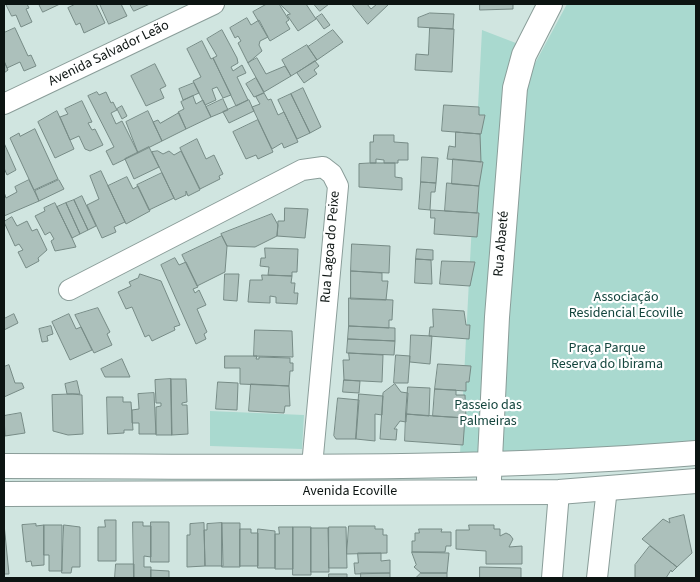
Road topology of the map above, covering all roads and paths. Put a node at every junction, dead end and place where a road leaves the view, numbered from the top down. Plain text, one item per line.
1 (214, 4) edge
2 (550, 4) edge
3 (4, 104) edge
4 (69, 290) dead end
5 (696, 453) edge
6 (666, 456) junction
7 (489, 464) junction
8 (4, 466) edge
9 (312, 466) junction
10 (696, 481) edge
11 (666, 484) junction
12 (607, 488) junction
13 (5, 491) edge
14 (489, 492) junction
15 (559, 492) junction
16 (552, 578) edge
17 (597, 578) edge

1 - 3 street, Avenida Salvador Leão
2 - 7 street, Rua Abaeté
4 - 9 street, Rua Lagoa do Peixe
5 - 6 street, Avenida Ecoville
6 - 7 street, Avenida Ecoville
6 - 11 street
7 - 9 street, Avenida Ecoville
7 - 14 street, Rua Abaeté
8 - 9 street, Avenida Ecoville
10 - 11 street, Avenida Ecoville
11 - 12 street, Avenida Ecoville
12 - 15 street, Avenida Ecoville
12 - 17 street
13 - 14 street, Avenida Ecoville
14 - 15 street, Avenida Ecoville
15 - 16 street

